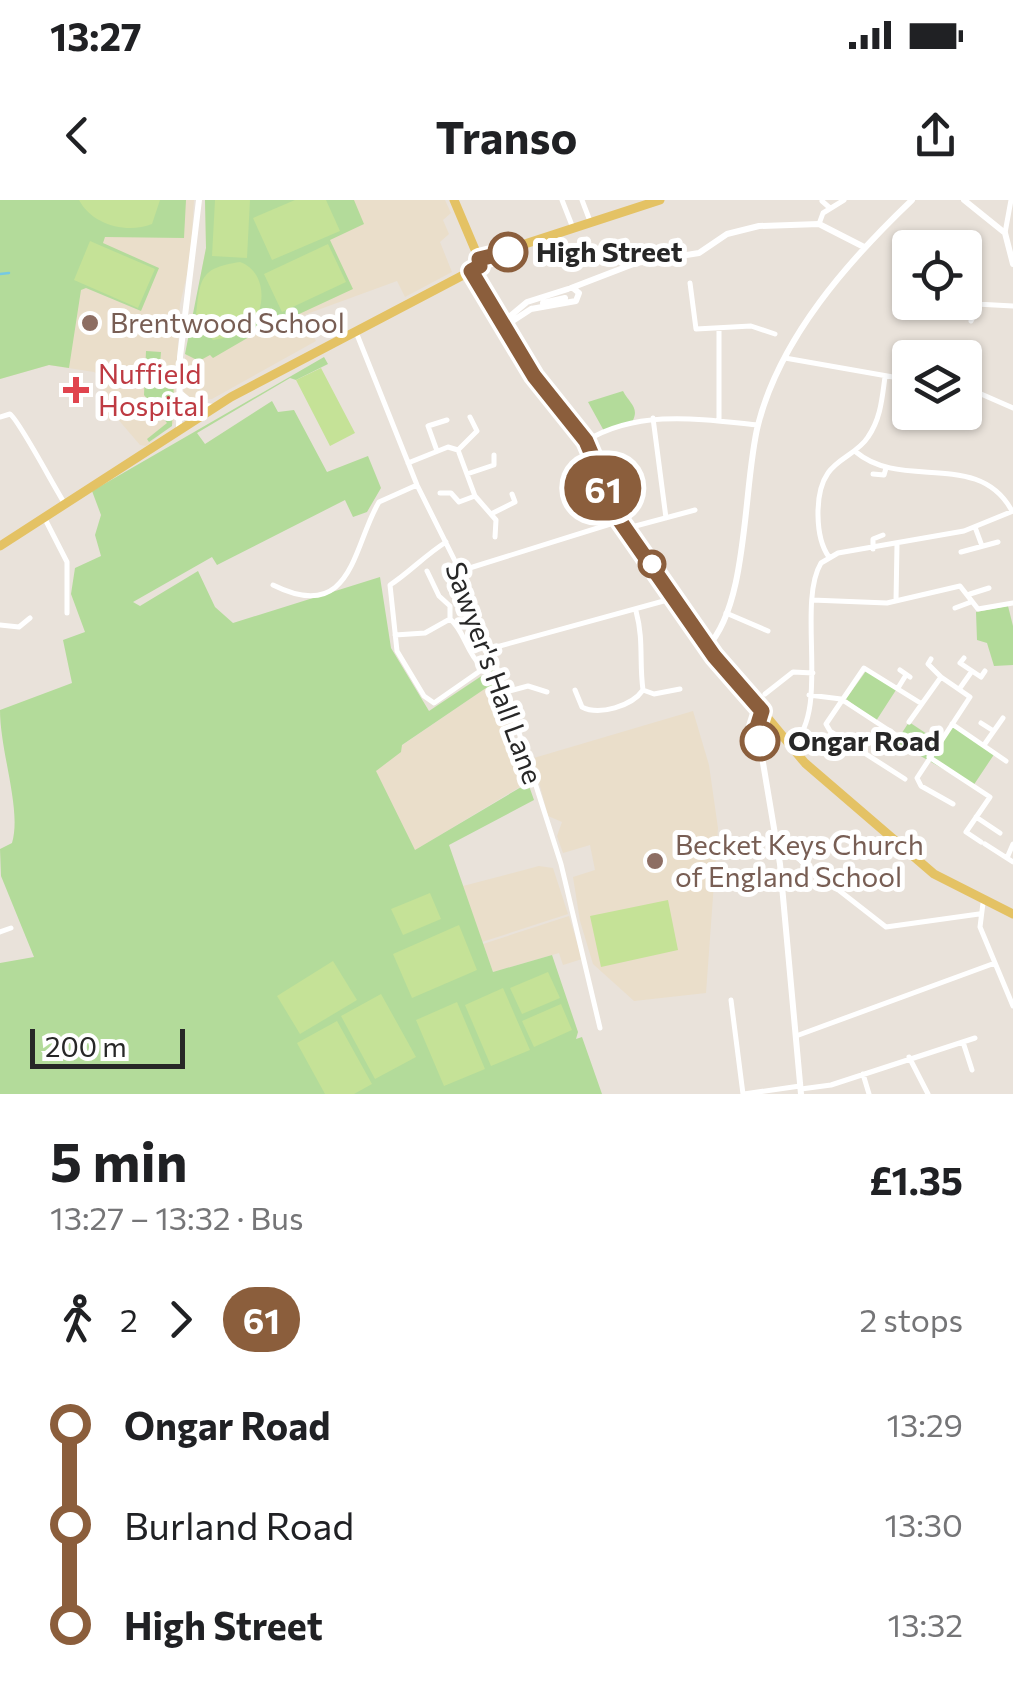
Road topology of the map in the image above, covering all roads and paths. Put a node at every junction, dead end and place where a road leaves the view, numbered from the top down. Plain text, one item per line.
1 (199, 200) edge
2 (454, 200) edge
3 (562, 200) edge
4 (582, 200) edge
5 (660, 200) edge
6 (844, 200) edge
7 (911, 200) edge
8 (964, 200) edge
9 (1011, 200) edge
10 (822, 201) edge
11 (830, 208) junction
12 (591, 222) junction
13 (819, 224) junction
14 (573, 228) junction
15 (1008, 231) edge
16 (864, 248) junction
17 (479, 259) junction
18 (1013, 264) edge
19 (470, 275) junction
20 (598, 278) junction
21 (690, 282) dead end
22 (569, 289) junction
23 (579, 295) junction
24 (567, 300) junction
25 (982, 304) edge
26 (1013, 306) edge
27 (503, 322) junction
28 (718, 328) junction
29 (355, 329) junction
30 (775, 334) dead end
31 (784, 358) junction
32 (885, 376) junction
33 (892, 377) edge
34 (180, 392) junction
35 (982, 394) edge
36 (213, 408) junction
37 (1013, 408) edge
38 (0, 416) edge
39 (470, 417) dead end
40 (653, 418) junction
41 (447, 420) dead end
42 (719, 421) junction
43 (758, 424) junction
44 (179, 431) junction
45 (586, 441) junction
46 (458, 450) junction
47 (437, 451) junction
48 (856, 452) junction
49 (494, 455) dead end
50 (408, 463) junction
51 (886, 468) junction
52 (466, 474) junction
53 (874, 474) dead end
54 (417, 485) junction
55 (440, 492) dead end
56 (512, 494) dead end
57 (475, 496) junction
58 (65, 504) junction
59 (695, 510) dead end
60 (1012, 511) edge
61 (491, 514) junction
62 (44, 517) junction
63 (666, 518) junction
64 (622, 525) junction
65 (976, 527) junction
66 (883, 535) dead end
67 (496, 537) dead end
68 (446, 542) junction
69 (998, 542) dead end
70 (897, 544) junction
71 (0, 546) edge
72 (982, 546) junction
73 (873, 549) junction
74 (961, 552) dead end
75 (829, 556) junction
76 (427, 571) dead end
77 (460, 571) junction
78 (273, 584) dead end
79 (989, 588) dead end
80 (970, 594) junction
81 (674, 598) junction
82 (812, 600) junction
83 (896, 601) junction
84 (972, 602) junction
85 (1013, 603) edge
86 (955, 608) dead end
87 (636, 610) junction
88 (66, 613) dead end
89 (726, 613) junction
90 (30, 618) dead end
91 (450, 619) junction
92 (0, 625) edge
93 (768, 631) dead end
94 (396, 636) junction
95 (707, 647) junction
96 (489, 650) junction
97 (964, 658) dead end
98 (931, 660) dead end
99 (972, 671) junction
100 (985, 671) dead end
101 (812, 673) junction
102 (905, 674) dead end
103 (940, 677) junction
104 (898, 688) junction
105 (960, 689) junction
106 (575, 690) dead end
107 (643, 690) junction
108 (680, 690) dead end
109 (506, 692) junction
110 (547, 692) dead end
111 (765, 694) dead end
112 (808, 696) junction
113 (841, 700) junction
114 (922, 704) junction
115 (762, 711) junction
116 (1003, 718) dead end
117 (909, 722) dead end
118 (952, 724) junction
119 (981, 724) dead end
120 (992, 730) junction
121 (899, 737) dead end
122 (792, 744) junction
123 (984, 745) junction
124 (929, 758) junction
125 (1006, 761) dead end
126 (905, 780) dead end
127 (954, 804) dead end
128 (976, 817) junction
129 (1000, 833) dead end
130 (777, 842) junction
131 (1013, 844) edge
132 (1010, 860) edge
133 (983, 902) junction
134 (979, 914) junction
135 (1013, 914) edge
136 (11, 928) dead end
137 (0, 932) edge
138 (995, 963) junction
139 (731, 1000) dead end
140 (1013, 1006) edge
141 (600, 1028) dead end
142 (796, 1036) junction
143 (974, 1038) dead end
144 (963, 1042) junction
145 (909, 1057) junction
146 (972, 1070) dead end
147 (863, 1074) junction
148 (801, 1090) edge
149 (743, 1094) edge
150 (869, 1094) edge
151 (928, 1094) edge

1 - 34 street
2 - 17 main road
3 - 14 street
4 - 12 street
5 - 12 main road
6 - 11 street
7 - 16 street
8 - 15 street
9 - 15 street
10 - 11 street
11 - 13 street
12 - 14 main road
13 - 16 street
13 - 20 street
14 - 17 main road
15 - 18 street
16 - 31 street
17 - 19 main road
19 - 27 main road
19 - 29 main road
20 - 22 street
20 - 23 street
21 - 28 street
22 - 23 street
22 - 24 street
22 - 27 street
23 - 24 street
24 - 27 street
25 - 26 street
27 - 45 main road
28 - 30 street
28 - 42 street
29 - 36 main road
29 - 50 street, Sawyer's Hall Lane
31 - 32 street
31 - 43 street
32 - 33 street
32 - 48 street
34 - 36 street
34 - 44 street
35 - 37 street
36 - 44 main road
38 - 58 street
39 - 46 street
40 - 42 street
40 - 45 street
40 - 63 street
41 - 47 street
42 - 43 street
43 - 89 street
44 - 58 main road
45 - 64 main road
46 - 47 street
46 - 52 street
47 - 50 street
48 - 51 street
48 - 75 street
49 - 52 street
50 - 54 street, Sawyer's Hall Lane
51 - 53 street
51 - 60 street
52 - 57 street
54 - 68 street, Sawyer's Hall Lane
54 - 78 street
55 - 57 street
56 - 61 street
57 - 61 street
58 - 62 main road
59 - 63 street
60 - 65 street
61 - 67 street
62 - 71 main road
62 - 88 street
63 - 64 street
64 - 77 street
64 - 81 main road
65 - 70 street
65 - 72 street
66 - 73 street
68 - 77 street, Sawyer's Hall Lane
68 - 94 street
69 - 72 street
70 - 73 street
70 - 83 street
72 - 74 street
73 - 75 street
75 - 82 street
76 - 91 street
77 - 96 street, Sawyer's Hall Lane
79 - 80 street
80 - 83 street
80 - 84 street
81 - 87 street
81 - 95 main road
82 - 83 street
82 - 101 street
84 - 85 street
84 - 86 street
87 - 96 street
87 - 107 street
89 - 93 street
89 - 95 street
90 - 92 street
91 - 94 street
91 - 94 street
95 - 115 main road
96 - 109 street, Sawyer's Hall Lane
97 - 99 street
98 - 103 street
99 - 100 street
99 - 105 street
101 - 111 street
101 - 112 street
102 - 104 street
103 - 105 street
103 - 114 street
104 - 113 street
104 - 114 street
105 - 118 street
106 - 107 street
107 - 108 street
109 - 110 street
109 - 141 street, Sawyer's Hall Lane
112 - 113 street
112 - 122 street
113 - 121 street
113 - 126 street
114 - 117 street
115 - 122 main road
115 - 130 street
116 - 120 street
118 - 123 street
118 - 124 street
119 - 120 street
120 - 123 street
122 - 133 main road
123 - 125 street
124 - 127 street
124 - 128 street
128 - 129 street
128 - 132 street
130 - 134 street
130 - 142 street
131 - 132 street
133 - 134 street
133 - 135 main road
134 - 138 street
136 - 137 street
138 - 140 street
138 - 142 street
139 - 149 street
142 - 148 street
143 - 144 street
144 - 145 street
144 - 146 street
145 - 147 street
145 - 151 street
147 - 148 street
147 - 150 street
148 - 149 street

